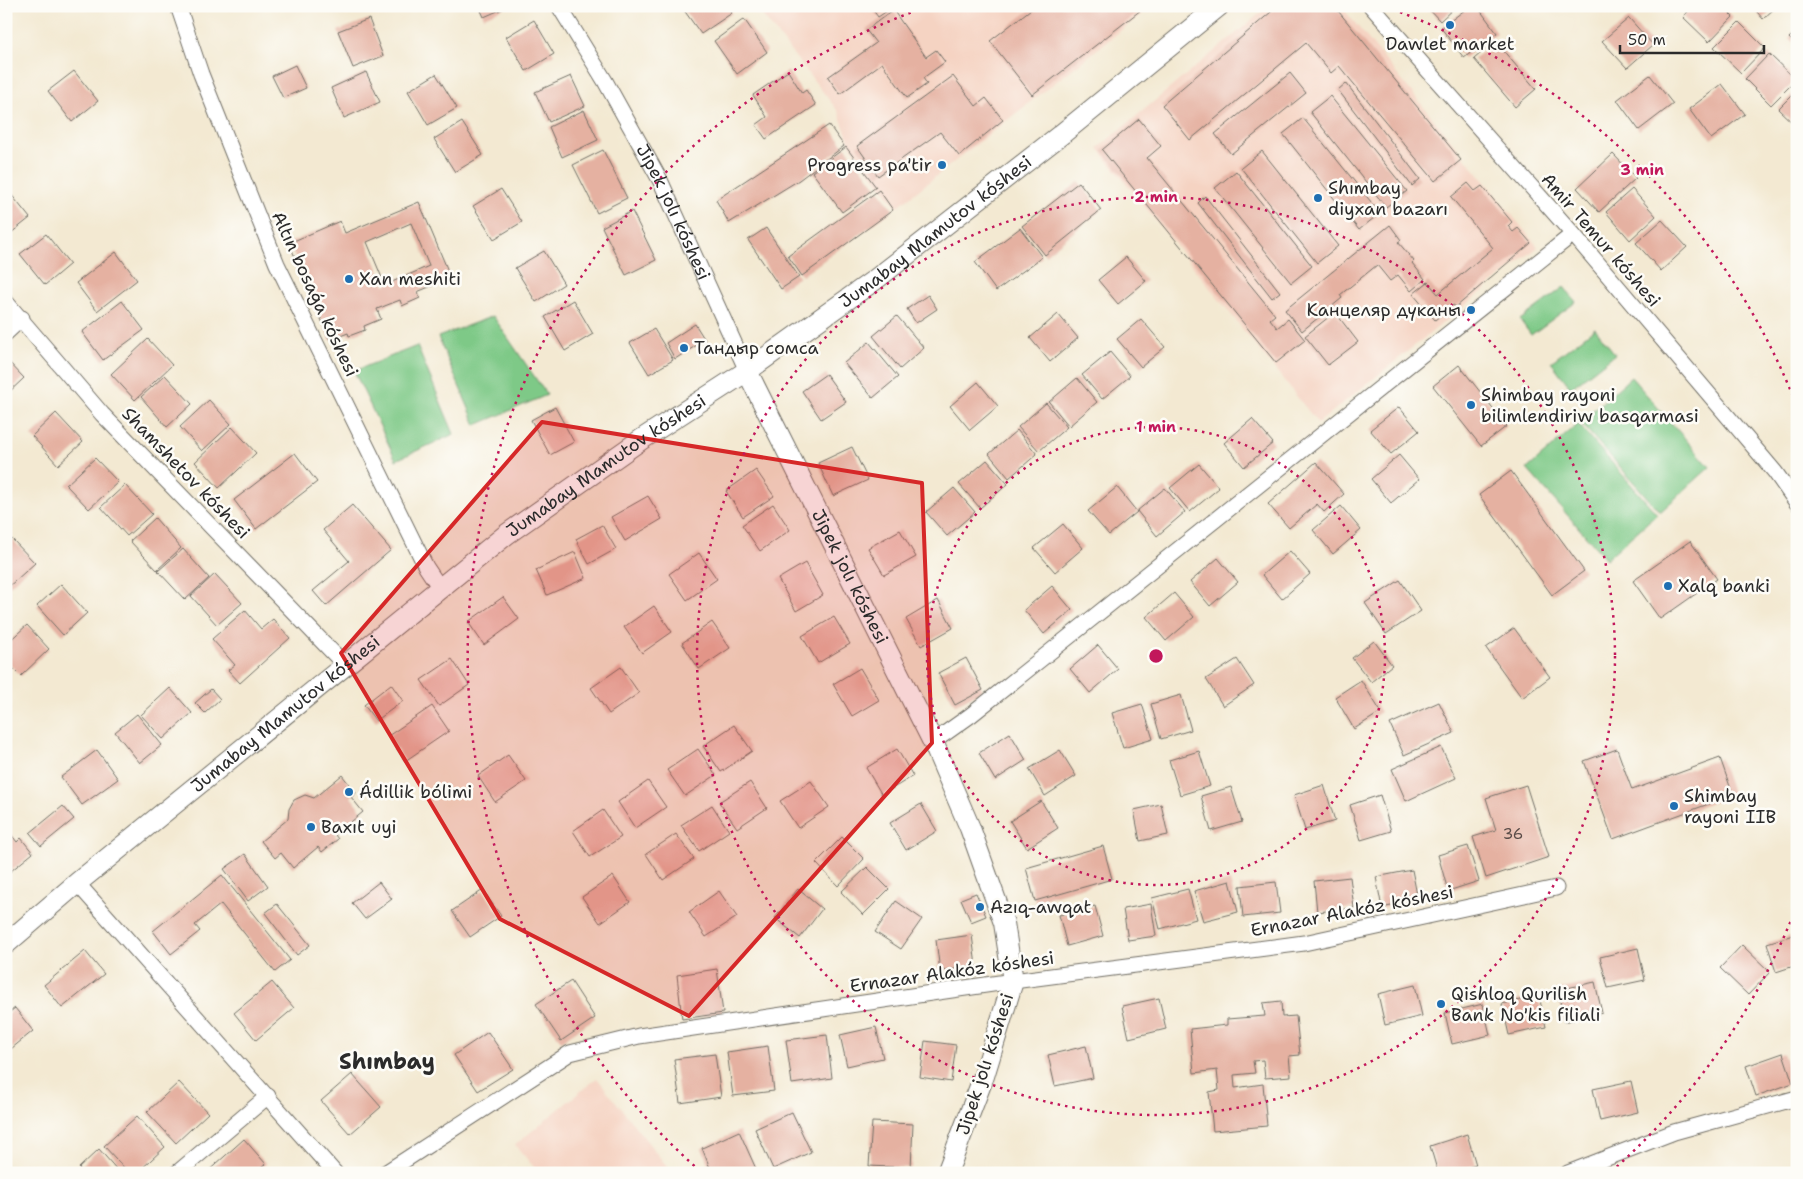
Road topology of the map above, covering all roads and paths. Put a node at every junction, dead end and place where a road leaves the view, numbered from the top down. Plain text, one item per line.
1 (178, 6) edge
2 (560, 6) edge
3 (1219, 6) edge
4 (1371, 6) edge
5 (1573, 234) junction
6 (6, 302) edge
7 (22, 318) junction
8 (6, 333) edge
9 (747, 371) junction
10 (1797, 503) edge
11 (440, 588) junction
12 (344, 664) junction
13 (933, 742) junction
14 (77, 883) junction
15 (1556, 888) dead end
16 (8, 940) edge
17 (1012, 981) junction
18 (268, 1096) junction
19 (1797, 1098) edge
20 (177, 1173) edge
21 (335, 1173) edge
22 (385, 1173) edge
23 (947, 1173) edge
24 (1568, 1173) edge

1 - 11 street, Altın bosaǵa kóshesi
2 - 9 street, Jipek jolı kóshesi
3 - 9 street, Jumabay Mamutov kóshesi
4 - 5 street, Amir Temur kóshesi
5 - 10 street, Amir Temur kóshesi
5 - 13 street
6 - 7 street, Shamshetov kóshesi
7 - 8 street
7 - 12 street, Shamshetov kóshesi
9 - 11 street, Jumabay Mamutov kóshesi
9 - 13 street, Jipek jolı kóshesi
11 - 12 street, Jumabay Mamutov kóshesi
12 - 14 street, Jumabay Mamutov kóshesi
13 - 17 street, Jipek jolı kóshesi
14 - 16 street, Jumabay Mamutov kóshesi
14 - 18 street
15 - 17 street, Ernazar Alakóz kóshesi
17 - 22 street, Ernazar Alakóz kóshesi
17 - 23 street, Jipek jolı kóshesi
18 - 20 street
18 - 21 street
19 - 24 street

